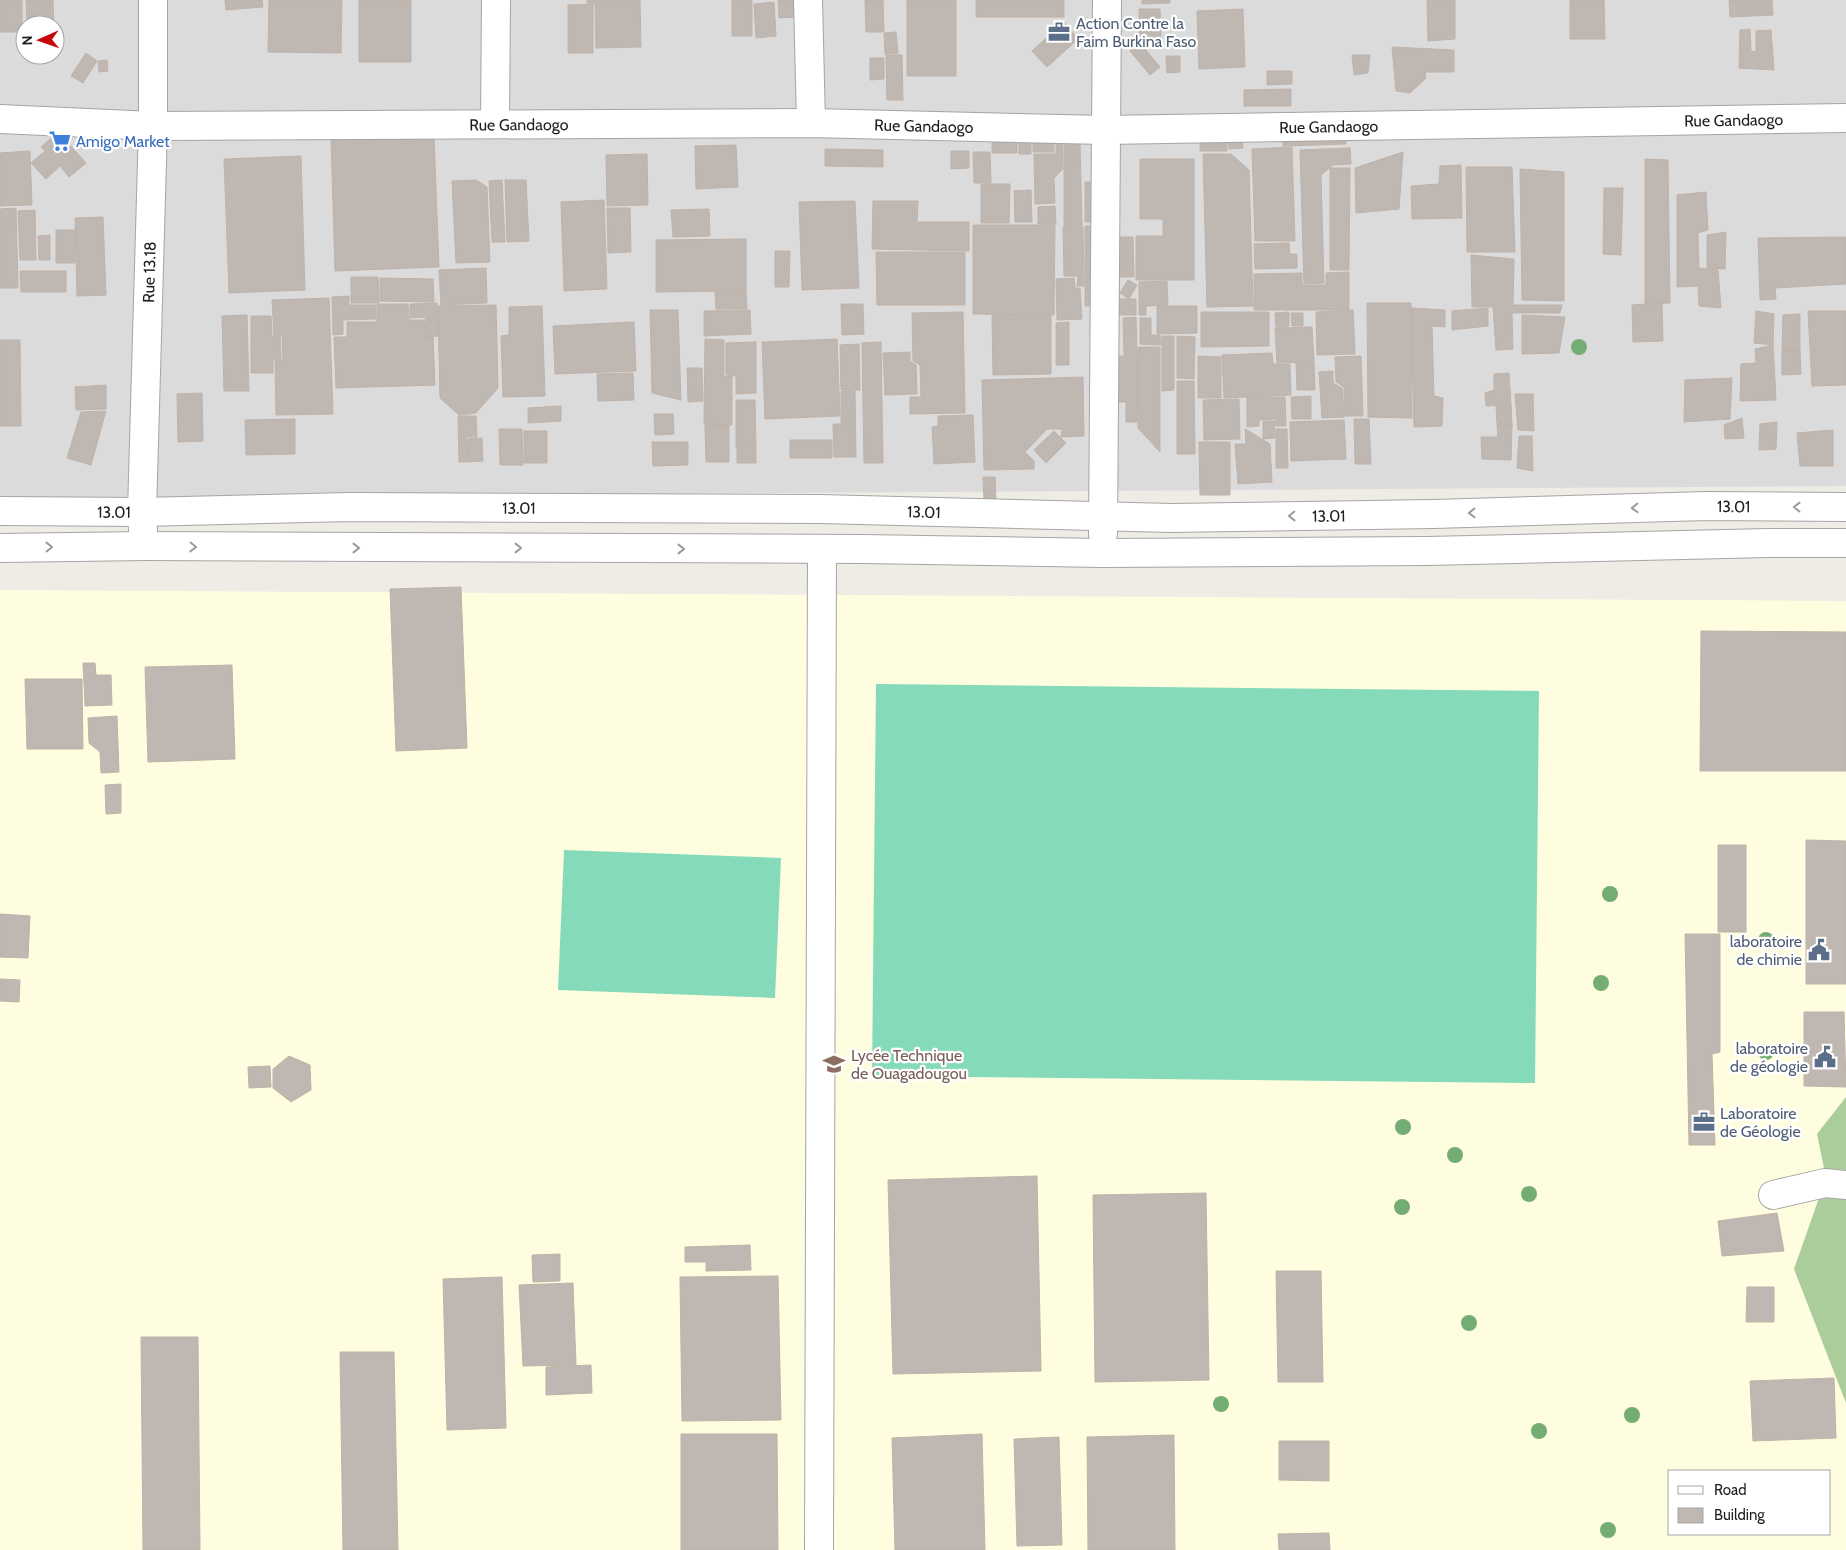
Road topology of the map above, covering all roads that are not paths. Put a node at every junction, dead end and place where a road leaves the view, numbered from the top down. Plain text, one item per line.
1 (153, 0) edge
2 (496, 0) edge
3 (808, 0) edge
4 (1107, 0) edge
5 (1846, 118) edge
6 (0, 119) edge
7 (811, 123) junction
8 (495, 124) junction
9 (153, 126) junction
10 (1105, 130) junction
11 (1846, 508) edge
12 (0, 511) edge
13 (142, 512) junction
14 (1103, 515) junction
15 (1846, 543) edge
16 (144, 546) junction
17 (0, 548) edge
18 (822, 549) junction
19 (1102, 553) junction
20 (1846, 1185) edge
21 (1773, 1195) dead end
22 (819, 1550) edge

1 - 9 street, Rue 13.18
2 - 8 street
3 - 7 street
4 - 10 street
5 - 10 street, Rue Gandaogo
6 - 9 street, Rue Gandaogo
7 - 8 street, Rue Gandaogo
7 - 10 street, Rue Gandaogo
8 - 9 street, Rue Gandaogo
9 - 13 street, Rue 13.18
10 - 14 street
11 -> 14 street, 13.01
12 - 13 street, 13.01
13 - 14 street, 13.01
13 - 16 street, Rue 13.18
14 - 19 street
15 - 19 street
17 -> 16 street
16 -> 18 street
18 - 19 street
18 - 22 street
20 - 21 street

